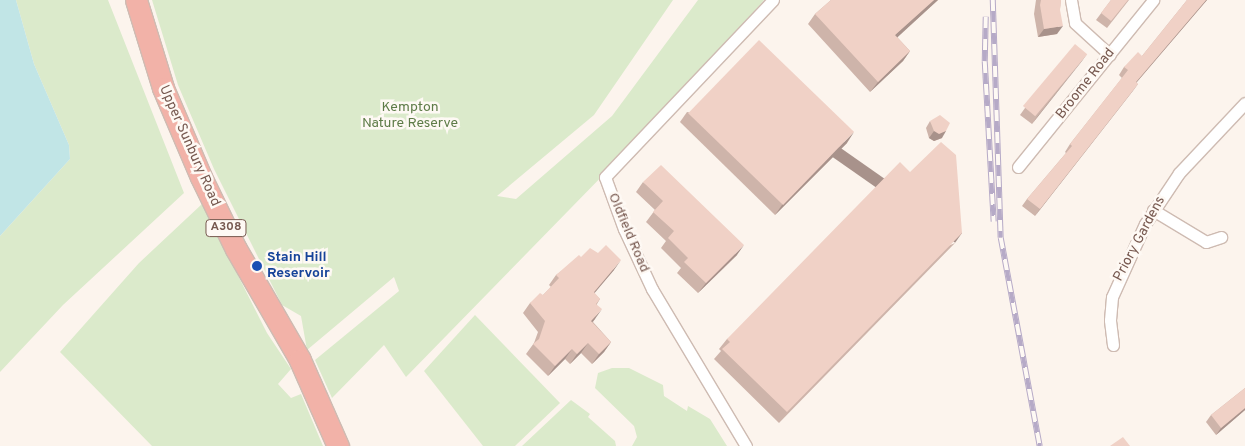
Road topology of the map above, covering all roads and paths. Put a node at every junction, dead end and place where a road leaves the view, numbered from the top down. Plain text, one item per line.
1 (136, 0) edge
2 (773, 0) edge
3 (1071, 0) edge
4 (1153, 0) edge
5 (1110, 55) junction
6 (1245, 103) edge
7 (1018, 167) dead end
8 (1153, 210) junction
9 (1221, 237) dead end
10 (1113, 345) dead end
11 (338, 446) edge
12 (746, 446) edge

1 - 11 highway, Upper Sunbury Road / A308
2 - 12 street, Oldfield Road
3 - 5 street
4 - 5 street, Broome Road
5 - 7 street, Broome Road
6 - 8 street, Priory Gardens
8 - 9 street
8 - 10 street, Priory Gardens

